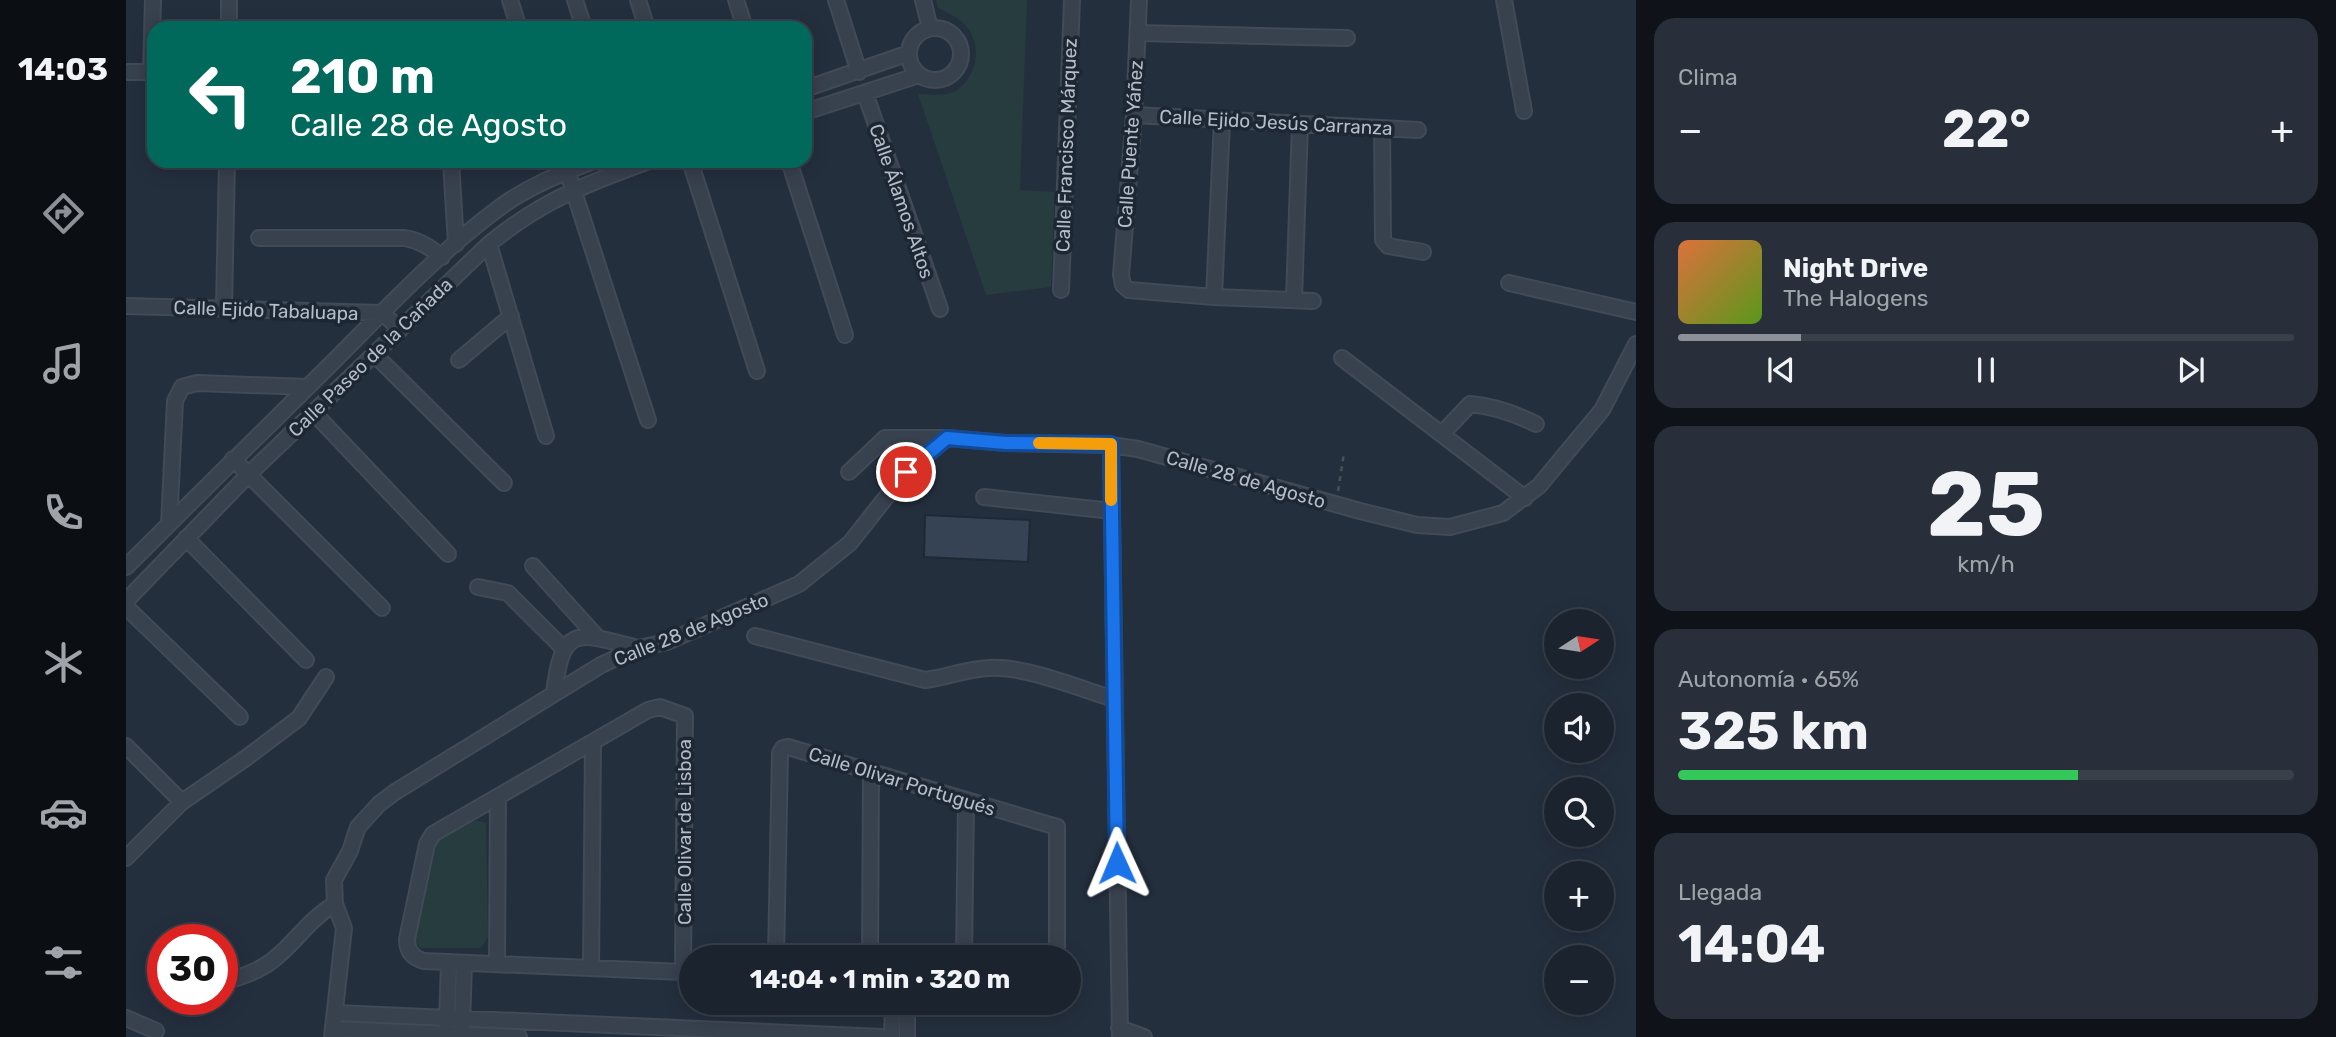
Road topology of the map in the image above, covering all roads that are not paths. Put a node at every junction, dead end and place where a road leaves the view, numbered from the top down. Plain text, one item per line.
1 (153, 0) edge
2 (229, 0) edge
3 (509, 0) edge
4 (575, 0) edge
5 (638, 0) edge
6 (736, 0) edge
7 (836, 0) edge
8 (923, 0) edge
9 (1072, 0) edge
10 (1139, 0) edge
11 (1504, 0) edge
12 (153, 21) edge
13 (229, 21) edge
14 (516, 21) edge
15 (582, 21) edge
16 (645, 21) edge
17 (743, 21) edge
18 (930, 28) junction
19 (1138, 33) junction
20 (1347, 38) dead end
21 (909, 53) junction
22 (126, 72) edge
23 (147, 72) edge
24 (859, 72) junction
25 (919, 75) junction
26 (812, 87) edge
27 (865, 93) junction
28 (812, 110) edge
29 (1524, 111) dead end
30 (1134, 115) junction
31 (1222, 120) junction
32 (1300, 124) junction
33 (1382, 128) junction
34 (1418, 130) dead end
35 (227, 168) edge
36 (451, 168) edge
37 (563, 168) edge
38 (567, 168) edge
39 (630, 168) edge
40 (692, 168) edge
41 (791, 168) edge
42 (574, 189) junction
43 (259, 238) dead end
44 (456, 244) junction
45 (489, 244) junction
46 (1423, 252) dead end
47 (442, 257) junction
48 (1509, 283) dead end
49 (1061, 289) dead end
50 (1214, 297) junction
51 (1294, 299) junction
52 (1313, 300) dead end
53 (126, 306) edge
54 (224, 308) junction
55 (940, 309) dead end
56 (1636, 312) edge
57 (383, 313) junction
58 (511, 316) junction
59 (400, 330) junction
60 (845, 335) dead end
61 (1636, 344) edge
62 (374, 354) junction
63 (1342, 358) dead end
64 (459, 360) dead end
65 (757, 371) dead end
66 (307, 387) junction
67 (314, 413) junction
68 (648, 420) dead end
69 (1536, 424) dead end
70 (1442, 434) junction
71 (546, 436) dead end
72 (947, 438) junction
73 (1111, 444) junction
74 (233, 459) junction
75 (849, 472) dead end
76 (248, 475) junction
77 (504, 483) dead end
78 (984, 497) dead end
79 (1525, 498) junction
80 (1112, 511) junction
81 (169, 524) junction
82 (186, 538) junction
83 (448, 554) dead end
84 (533, 566) dead end
85 (126, 567) edge
86 (478, 587) dead end
87 (126, 601) edge
88 (126, 607) edge
89 (382, 608) dead end
90 (755, 636) dead end
91 (597, 637) junction
92 (564, 648) junction
93 (638, 648) junction
94 (306, 660) dead end
95 (326, 677) dead end
96 (554, 694) junction
97 (1114, 699) junction
98 (240, 717) dead end
99 (593, 742) junction
100 (126, 746) edge
101 (871, 772) junction
102 (498, 797) junction
103 (966, 801) junction
104 (182, 802) junction
105 (126, 858) edge
106 (335, 904) junction
107 (776, 945) edge
108 (870, 945) edge
109 (964, 945) edge
110 (1057, 945) edge
111 (457, 962) junction
112 (497, 964) junction
113 (591, 968) junction
114 (238, 978) edge
115 (336, 1013) junction
116 (893, 1015) edge
117 (907, 1015) edge
118 (126, 1017) edge
119 (455, 1019) junction
120 (518, 1021) junction
121 (533, 1030) edge
122 (156, 1031) dead end
123 (333, 1033) edge
124 (1119, 1033) edge
125 (447, 1034) junction
126 (462, 1034) junction
127 (518, 1037) edge
128 (881, 1037) edge
129 (892, 1037) edge
130 (907, 1037) edge
131 (1144, 1037) edge

1 - 12 street
2 - 13 street
3 - 14 street
4 - 15 street
5 - 16 street
6 - 17 street
7 - 24 street
8 - 18 street
9 - 49 street, Calle Francisco Márquez
10 - 19 street, Calle Puente Yáñez
11 - 29 street
18 - 21 street
18 - 25 street
19 - 20 street
19 - 30 street, Calle Puente Yáñez
21 - 24 street
21 - 25 street
22 - 23 street
24 - 26 street
25 - 27 street
27 - 28 street
27 - 55 street, Calle Álamos Altos
30 - 31 street, Calle Ejido Jesús Carranza
30 - 50 street, Calle Puente Yáñez
31 - 32 street, Calle Ejido Jesús Carranza
31 - 50 street
32 - 33 street, Calle Ejido Jesús Carranza
32 - 51 street
33 - 34 street, Calle Ejido Jesús Carranza
33 - 46 street
35 - 54 street
36 - 44 street
37 - 44 street, Calle Paseo de la Cañada
38 - 42 street
39 - 42 street, Calle Paseo de la Cañada
40 - 65 street
41 - 60 street
42 - 45 street, Calle Paseo de la Cañada
42 - 68 street
43 - 47 street
44 - 47 street, Calle Paseo de la Cañada
45 - 58 street
45 - 59 street, Calle Paseo de la Cañada
47 - 57 street, Calle Paseo de la Cañada
48 - 56 street
50 - 51 street
51 - 52 street
53 - 54 street, Calle Ejido Tabaluapa
54 - 57 street, Calle Ejido Tabaluapa
57 - 59 street, Calle Ejido Tabaluapa
57 - 66 street, Calle Paseo de la Cañada
58 - 64 street
58 - 71 street
59 - 62 street, Calle Paseo de la Cañada
61 - 79 street, Calle 28 de Agosto
62 - 67 street, Calle Paseo de la Cañada
62 - 77 street
63 - 70 street
66 - 74 street, Calle Paseo de la Cañada
66 - 81 street
67 - 76 street, Calle Paseo de la Cañada
67 - 83 street
69 - 70 street
70 - 79 street
72 - 73 street, Calle 28 de Agosto
72 - 75 street
72 - 93 street, Calle 28 de Agosto
73 - 79 street, Calle 28 de Agosto
73 - 80 street
74 - 76 street
74 - 81 street, Calle Paseo de la Cañada
76 - 82 street, Calle Paseo de la Cañada
76 - 89 street
78 - 80 street
80 - 97 street
81 - 85 street, Calle Paseo de la Cañada
82 - 87 street, Calle Paseo de la Cañada
82 - 94 street
84 - 91 street
86 - 92 street
88 - 98 street
90 - 97 street
91 - 92 street
91 - 93 street
92 - 96 street
93 - 96 street, Calle 28 de Agosto
95 - 104 street
96 - 106 street, Calle 28 de Agosto
97 - 124 street
99 - 102 street, Calle Olivar de Lisboa
99 - 113 street
99 - 113 street, Calle Olivar de Lisboa
100 - 104 street
101 - 103 street, Calle Olivar Portugués
101 - 107 street, Calle Olivar Portugués
101 - 108 street
102 - 111 street, Calle Olivar de Lisboa
102 - 112 street
103 - 109 street
103 - 110 street, Calle Olivar Portugués
104 - 105 street
106 - 114 street
106 - 115 street, Calle 28 de Agosto
111 - 112 street, Calle Olivar de Lisboa
111 - 119 street
112 - 113 street, Calle Olivar de Lisboa
115 - 119 street
115 - 123 street, Calle 28 de Agosto
116 - 129 street
117 - 130 street
118 - 122 street
119 - 120 street
119 - 125 street
119 - 126 street
120 - 121 street
120 - 127 street
121 - 128 street
123 - 125 street
124 - 131 street
125 - 126 street
126 - 127 street

